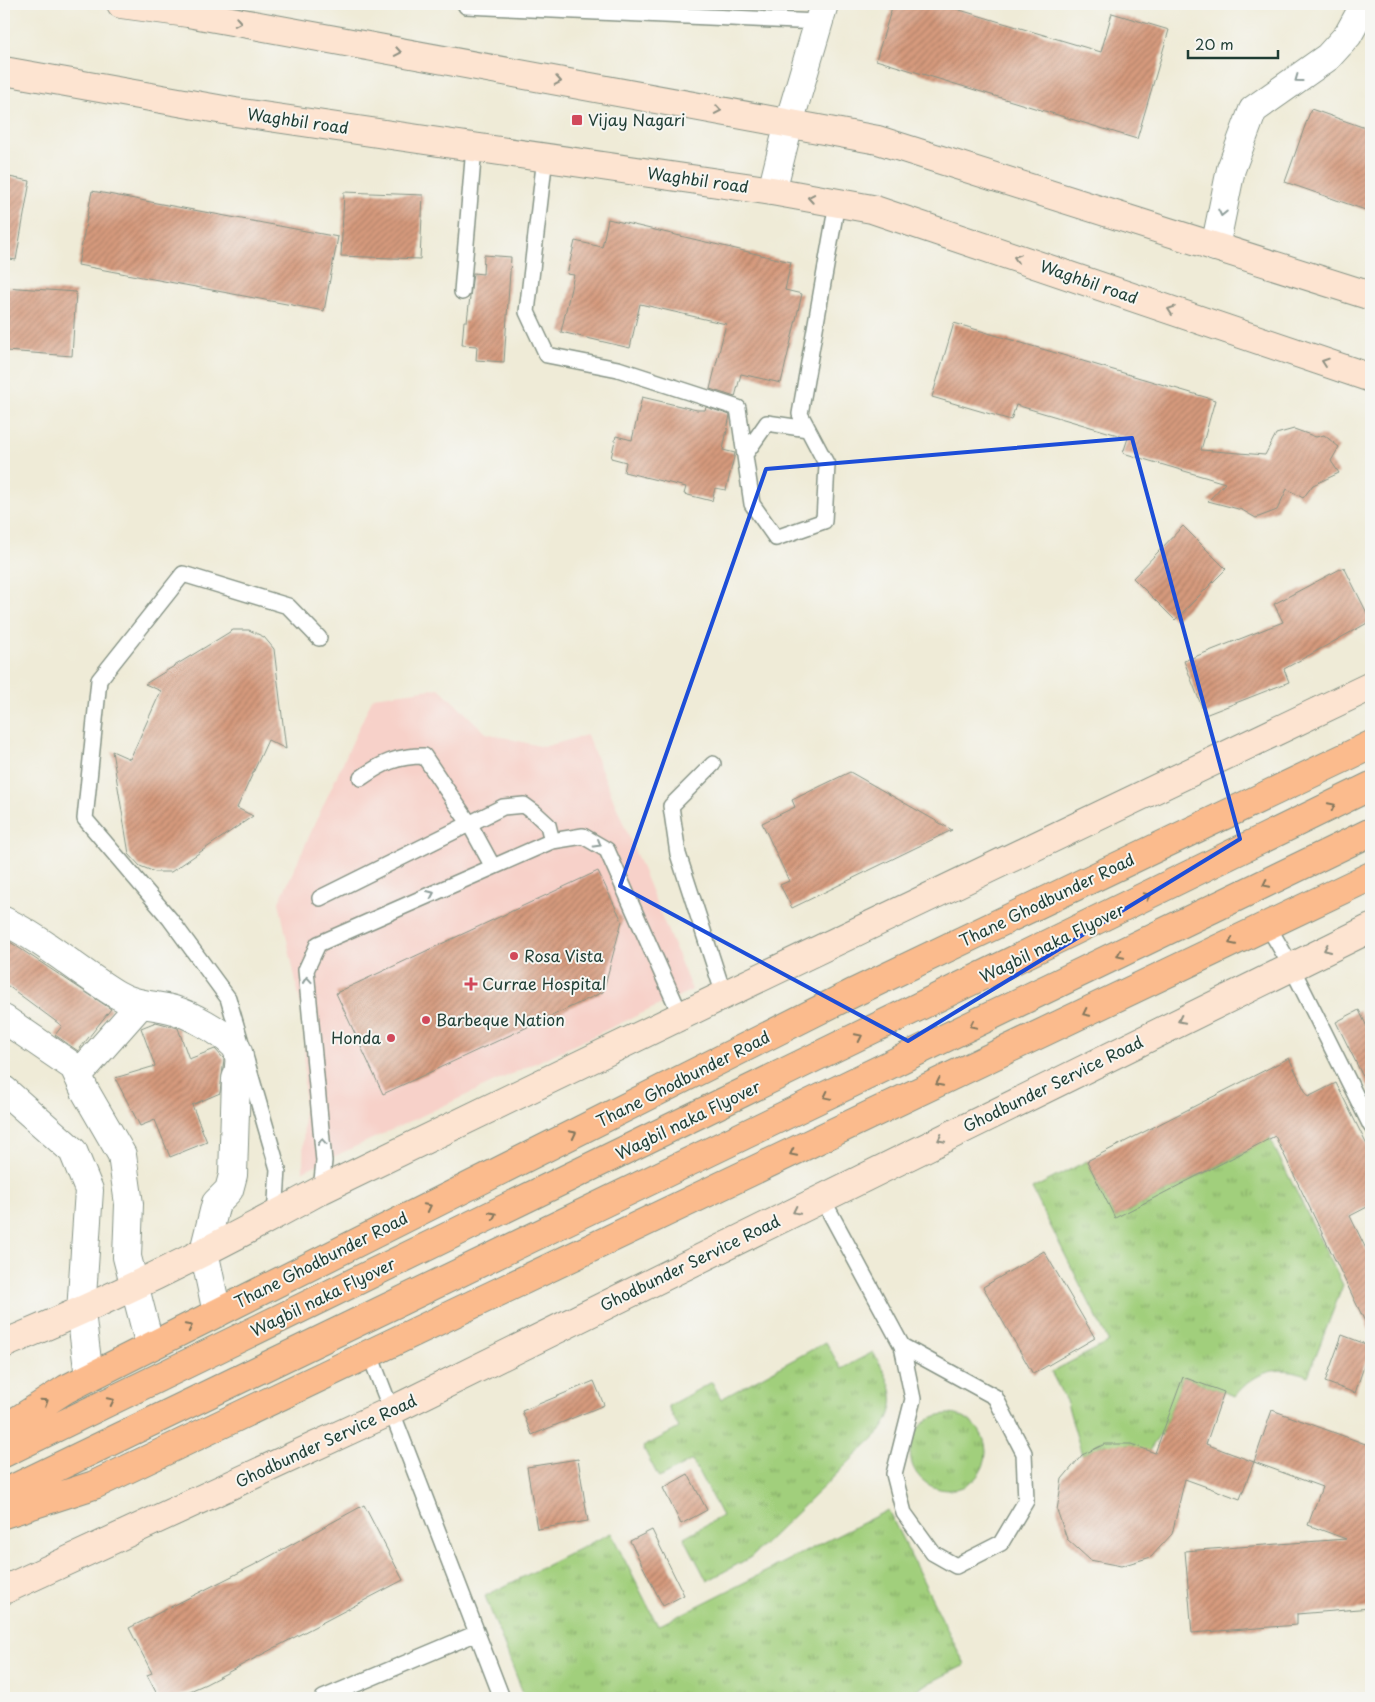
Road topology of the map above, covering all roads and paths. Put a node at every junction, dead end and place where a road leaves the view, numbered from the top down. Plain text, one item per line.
1 (121, 4) edge
2 (465, 4) edge
3 (1362, 4) edge
4 (821, 13) edge
5 (4, 71) edge
6 (789, 123) junction
7 (474, 147) junction
8 (545, 157) junction
9 (772, 191) junction
10 (837, 203) junction
11 (1215, 247) junction
12 (462, 292) dead end
13 (1371, 296) edge
14 (1371, 378) edge
15 (808, 429) junction
16 (746, 453) junction
17 (319, 638) dead end
18 (1371, 686) edge
19 (1371, 745) edge
20 (713, 764) dead end
21 (361, 778) dead end
22 (1371, 786) edge
23 (469, 824) junction
24 (1371, 832) edge
25 (552, 842) junction
26 (493, 867) junction
27 (1371, 876) edge
28 (320, 898) dead end
29 (4, 921) edge
30 (1268, 926) junction
31 (1371, 928) edge
32 (1291, 966) junction
33 (724, 995) junction
34 (140, 1005) junction
35 (681, 1016) junction
36 (4, 1019) edge
37 (78, 1075) junction
38 (4, 1090) edge
39 (1371, 1126) edge
40 (321, 1190) junction
41 (822, 1198) junction
42 (275, 1216) junction
43 (204, 1251) junction
44 (136, 1285) junction
45 (81, 1312) junction
46 (217, 1312) junction
47 (4, 1344) edge
48 (150, 1346) junction
49 (902, 1346) junction
50 (370, 1355) junction
51 (89, 1377) junction
52 (392, 1411) junction
53 (4, 1429) edge
54 (4, 1453) edge
55 (4, 1493) edge
56 (4, 1514) edge
57 (4, 1590) edge
58 (477, 1633) junction
59 (323, 1698) edge
60 (502, 1698) edge

1 -> 6 street
2 - 4 lane
3 -> 11 street
4 - 6 street
5 - 7 street, Waghbil road
6 - 9 street
6 - 11 street
7 - 8 street, Waghbil road
7 - 12 lane
8 - 9 street, Waghbil road
8 - 16 lane
10 -> 9 street, Waghbil road
14 -> 10 street, Waghbil road
10 - 15 lane
11 - 13 street
15 - 16 lane
15 - 16 lane
17 - 42 lane
18 - 33 street
46 -> 19 main road, Thane Ghodbunder Road
20 - 33 lane
21 - 23 lane
54 -> 22 main road, Wagbil naka Flyover
23 - 25 lane
23 - 26 lane
23 - 28 lane
24 -> 55 main road
25 - 26 lane
25 -> 35 lane
40 -> 26 lane
27 - 30 main road
29 - 34 street
30 - 32 lane
30 -> 50 main road
31 -> 32 street, Ghodbunder Service Road
32 - 39 lane
32 -> 41 street, Ghodbunder Service Road
33 - 35 street
34 - 37 street
34 - 43 street
35 - 40 street
36 - 37 street
37 - 44 street
38 - 45 street
40 - 42 street
41 - 49 lane
41 -> 52 street, Ghodbunder Service Road
42 - 43 street
43 - 44 street
43 - 46 street
44 - 45 street
44 - 48 street
45 - 47 street
45 - 51 street
48 -> 46 main road, Thane Ghodbunder Road
48 - 51 main road, Thane Ghodbunder Road
49 - 49 lane
50 - 52 lane
50 - 56 main road
53 -> 51 main road, Thane Ghodbunder Road
52 - 57 street, Ghodbunder Service Road
52 - 58 lane
58 - 59 lane
58 - 60 lane

